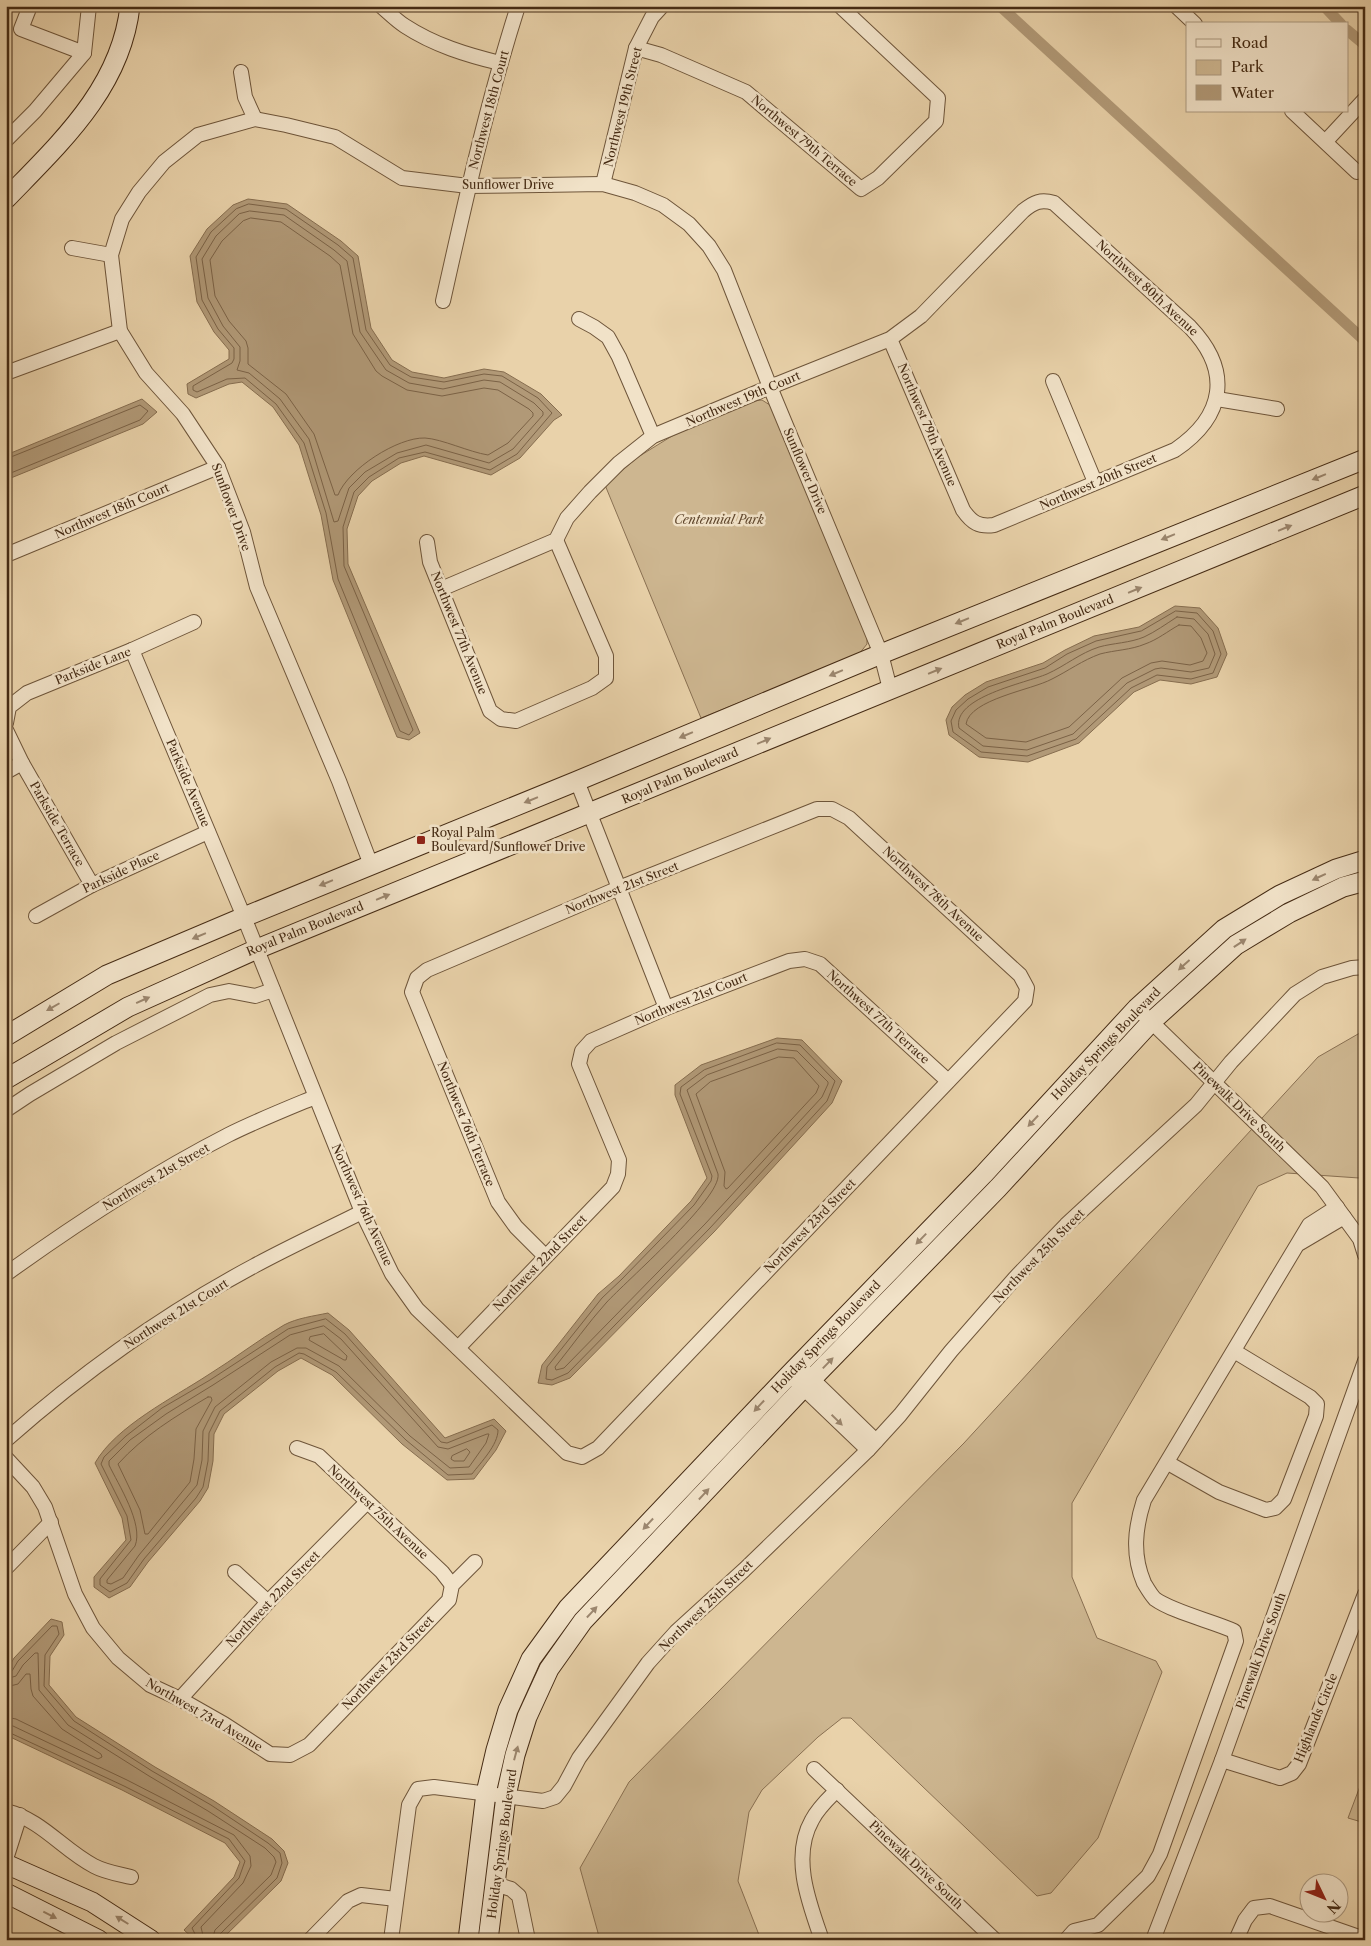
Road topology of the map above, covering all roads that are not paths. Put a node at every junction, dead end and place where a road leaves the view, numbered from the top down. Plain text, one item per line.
1 (30, 6) edge
2 (89, 6) edge
3 (130, 6) edge
4 (381, 6) edge
5 (518, 6) edge
6 (662, 6) edge
7 (840, 6) edge
8 (1176, 6) edge
9 (1193, 22) edge
10 (636, 48) junction
11 (84, 53) junction
12 (500, 63) junction
13 (241, 72) dead end
14 (1365, 99) edge
15 (1293, 112) edge
16 (255, 119) junction
17 (6, 140) edge
18 (1326, 141) junction
19 (1357, 172) dead end
20 (603, 184) junction
21 (468, 186) junction
22 (6, 199) edge
23 (1043, 200) joint
24 (72, 248) dead end
25 (111, 255) junction
26 (442, 302) dead end
27 (579, 319) dead end
28 (120, 330) junction
29 (890, 339) junction
30 (6, 373) edge
31 (1053, 381) dead end
32 (770, 387) junction
33 (1217, 399) junction
34 (1277, 408) dead end
35 (653, 436) junction
36 (1365, 459) edge
37 (218, 466) junction
38 (1095, 482) junction
39 (1365, 496) edge
40 (963, 510) joint
41 (556, 540) junction
42 (427, 542) dead end
43 (6, 555) edge
44 (441, 589) junction
45 (194, 622) dead end
46 (132, 650) junction
47 (881, 654) junction
48 (890, 689) junction
49 (6, 724) edge
50 (6, 730) edge
51 (22, 763) junction
52 (6, 772) edge
53 (577, 781) junction
54 (832, 809) joint
55 (589, 813) junction
56 (208, 832) junction
57 (1365, 860) edge
58 (371, 865) junction
59 (1365, 881) edge
60 (92, 885) junction
61 (620, 888) junction
62 (36, 916) dead end
63 (244, 917) junction
64 (257, 949) junction
65 (805, 959) joint
66 (1365, 967) edge
67 (417, 978) joint
68 (1026, 988) joint
69 (273, 990) junction
70 (666, 1008) junction
71 (1137, 1008) junction
72 (1151, 1022) junction
73 (6, 1036) edge
74 (6, 1080) edge
75 (948, 1081) junction
76 (1214, 1082) junction
77 (315, 1097) junction
78 (6, 1110) edge
79 (618, 1174) joint
80 (362, 1212) junction
81 (1341, 1212) junction
82 (1365, 1255) edge
83 (545, 1256) junction
84 (6, 1274) edge
85 (458, 1348) junction
86 (1234, 1351) junction
87 (1364, 1363) edge
88 (793, 1370) junction
89 (808, 1384) junction
90 (6, 1440) edge
91 (872, 1446) junction
92 (297, 1448) dead end
93 (582, 1457) joint
94 (6, 1458) edge
95 (1168, 1463) junction
96 (367, 1502) junction
97 (51, 1522) junction
98 (475, 1562) dead end
99 (6, 1568) edge
100 (234, 1572) dead end
101 (452, 1585) junction
102 (1365, 1594) edge
103 (268, 1602) junction
104 (180, 1699) junction
105 (290, 1755) joint
106 (1222, 1760) junction
107 (814, 1769) dead end
108 (837, 1790) junction
109 (486, 1793) junction
110 (506, 1796) junction
111 (13, 1813) edge
112 (6, 1859) edge
113 (6, 1864) edge
114 (131, 1877) dead end
115 (495, 1884) junction
116 (6, 1893) edge
117 (396, 1899) junction
118 (1363, 1936) edge
119 (527, 1939) edge
120 (98, 1940) edge
121 (151, 1940) edge
122 (310, 1940) edge
123 (391, 1940) edge
124 (468, 1940) edge
125 (488, 1940) edge
126 (822, 1940) edge
127 (995, 1940) edge
128 (1066, 1940) edge
129 (1153, 1940) edge
130 (1236, 1940) edge

1 - 11 street
2 - 11 street
3 - 22 main road
4 - 12 street
5 - 12 street, Northwest 18th Court
6 - 10 street, Northwest 19th Street
7 - 10 street, Northwest 79th Terrace
8 - 9 street
10 - 20 street, Northwest 19th Street
11 - 17 street
12 - 21 street, Northwest 18th Court
13 - 16 street
14 - 18 street
15 - 18 street
16 - 21 street, Sunflower Drive
16 - 25 street, Sunflower Drive
18 - 19 street
20 - 21 street, Sunflower Drive
20 - 32 street, Sunflower Drive
21 - 26 street, Northwest 18th Court
23 - 29 street, Northwest 19th Court
23 - 33 street, Northwest 80th Avenue
24 - 25 street
25 - 28 street, Sunflower Drive
27 - 35 street
28 - 30 street
28 - 37 street, Sunflower Drive
29 - 32 street, Northwest 19th Court
29 - 40 street, Northwest 79th Avenue
31 - 38 street
32 - 35 street, Northwest 19th Court
32 - 47 street, Sunflower Drive
33 - 34 street
33 - 38 street, Northwest 20th Street
35 - 41 street, Northwest 19th Court
36 -> 47 main road
37 - 43 street, Northwest 18th Court
37 - 58 street, Sunflower Drive
38 - 40 street, Northwest 20th Street
48 -> 39 main road, Royal Palm Boulevard
41 - 44 street
41 - 44 street, Northwest 77th Avenue
42 - 44 street, Northwest 77th Avenue
45 - 46 street, Parkside Lane
46 - 49 street, Parkside Lane
46 - 56 street, Parkside Avenue
47 - 48 street, Sunflower Drive
47 -> 53 main road
55 -> 48 main road, Royal Palm Boulevard
50 - 51 street
51 - 52 street
51 - 60 street, Parkside Terrace
53 - 55 street
53 -> 58 main road
54 - 61 street, Northwest 21st Street
54 - 68 street, Northwest 78th Avenue
55 - 61 street
64 -> 55 main road, Royal Palm Boulevard
56 - 60 street, Parkside Place
56 - 63 street, Parkside Avenue
57 -> 71 main road, Holiday Springs Boulevard
58 -> 63 main road
72 -> 59 main road, Holiday Springs Boulevard
60 - 62 street, Parkside Place
61 - 67 street, Northwest 21st Street
61 - 70 street
63 - 64 street, Northwest 76th Avenue
63 -> 73 main road
64 - 69 street, Northwest 76th Avenue
74 -> 64 main road, Royal Palm Boulevard
65 - 70 street, Northwest 21st Court
65 - 75 street, Northwest 77th Terrace
66 - 76 street
67 - 83 street, Northwest 76th Terrace
68 - 75 street, Northwest 23rd Street
69 - 77 street, Northwest 76th Avenue
69 - 78 street
70 - 79 street, Northwest 21st Court
71 - 72 street, Pinewalk Drive South
71 -> 88 main road, Holiday Springs Boulevard
72 - 76 street, Pinewalk Drive South
89 -> 72 main road, Holiday Springs Boulevard
75 - 93 street, Northwest 23rd Street
76 - 81 street, Pinewalk Drive South
76 - 91 street, Northwest 25th Street
77 - 80 street, Northwest 76th Avenue
77 - 84 street, Northwest 21st Street
79 - 83 street, Northwest 22nd Street
80 - 85 street, Northwest 76th Avenue
80 - 90 street, Northwest 21st Court
81 - 82 street, Pinewalk Drive South
81 - 86 street
83 - 85 street, Northwest 22nd Street
85 - 93 street, Northwest 76th Avenue
86 - 95 street
86 - 95 street
87 - 106 street, Pinewalk Drive South
88 - 89 street
88 -> 109 main road, Holiday Springs Boulevard
89 - 91 street
110 -> 89 main road, Holiday Springs Boulevard
91 - 110 street, Northwest 25th Street
92 - 96 street, Northwest 75th Avenue
94 - 97 street, Northwest 73rd Avenue
95 - 128 street
96 - 101 street, Northwest 75th Avenue
96 - 103 street, Northwest 22nd Street
97 - 99 street
97 - 104 street, Northwest 73rd Avenue
98 - 101 street, Northwest 23rd Street
100 - 103 street
101 - 105 street, Northwest 23rd Street
102 - 106 street, Highlands Circle
103 - 104 street, Northwest 22nd Street
104 - 105 street, Northwest 73rd Avenue
106 - 129 street, Pinewalk Drive South
107 - 108 street, Pinewalk Drive South
108 - 126 street
108 - 127 street, Pinewalk Drive South
109 - 110 street, Northwest 25th Street
109 - 117 street, Northwest 25th Street
109 - 124 main road, Holiday Springs Boulevard
110 - 115 main road, Holiday Springs Boulevard
111 - 112 street
111 - 114 street
121 -> 113 main road
115 - 119 street
115 - 125 main road, Holiday Springs Boulevard
116 -> 120 main road
117 - 122 street
117 - 123 street
118 - 130 street

